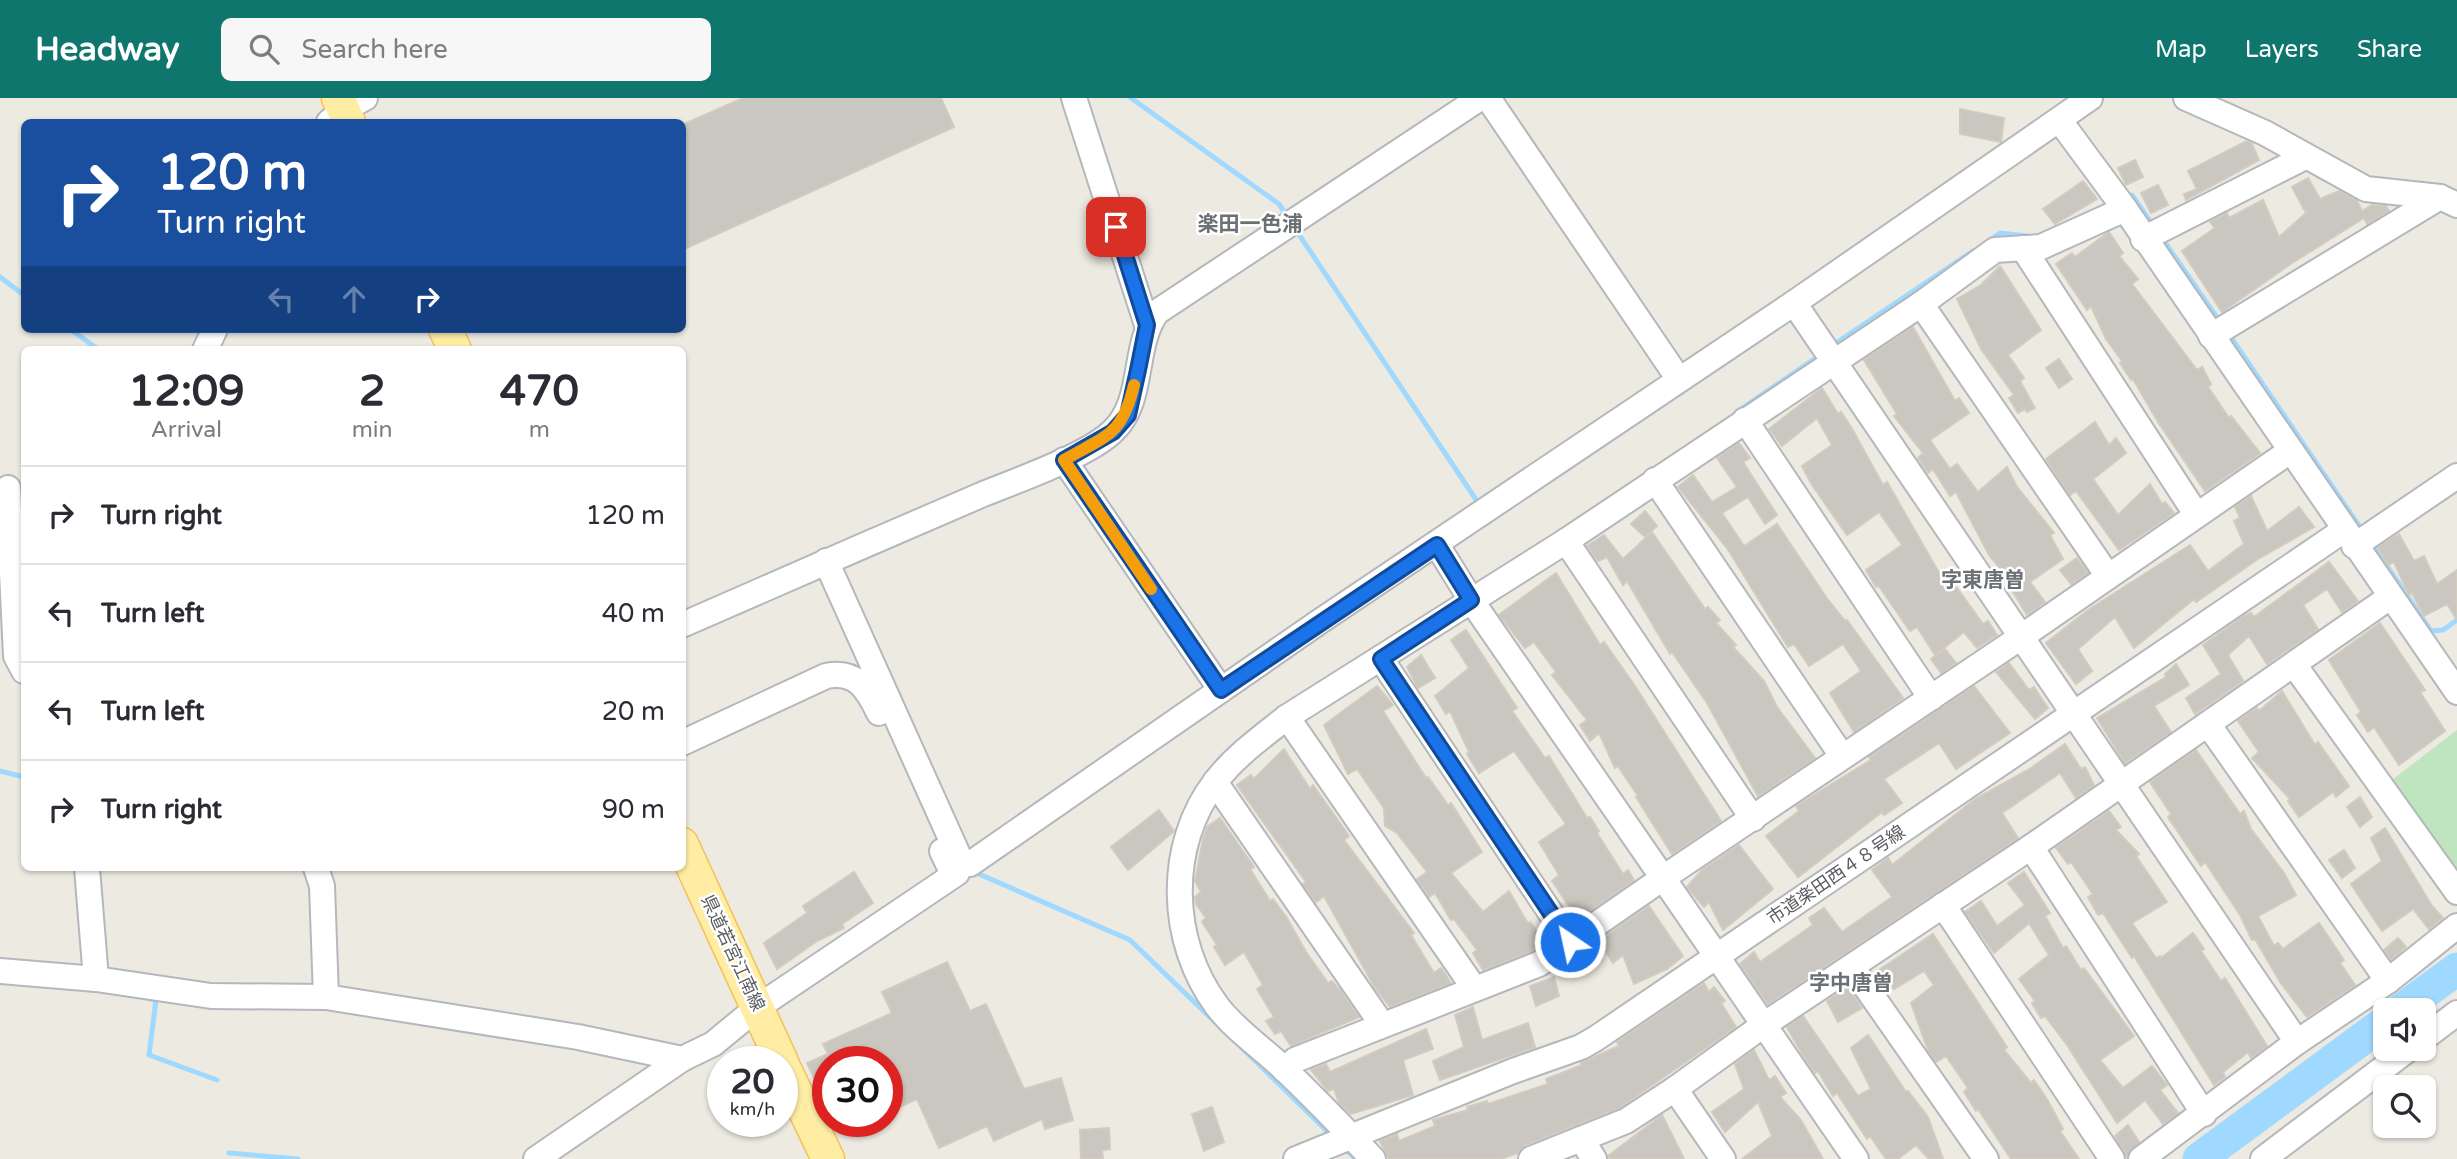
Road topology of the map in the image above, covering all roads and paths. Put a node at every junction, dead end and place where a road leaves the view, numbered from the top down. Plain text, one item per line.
1 (1074, 98) edge
2 (1480, 98) edge
3 (1488, 98) edge
4 (2090, 98) edge
5 (2186, 98) edge
6 (2060, 121) junction
7 (2305, 157) junction
8 (2449, 201) edge
9 (2125, 209) junction
10 (2143, 239) junction
11 (2023, 248) junction
12 (1794, 303) junction
13 (1921, 304) junction
14 (1147, 325) junction
15 (2211, 336) junction
16 (1830, 353) junction
17 (1678, 378) junction
18 (1745, 420) junction
19 (2290, 451) junction
20 (1064, 460) junction
21 (2457, 476) edge
22 (1655, 480) junction
23 (11, 488) edge
24 (2196, 514) junction
25 (2349, 538) junction
26 (1566, 541) junction
27 (1437, 545) junction
28 (826, 561) junction
29 (2108, 576) junction
30 (2390, 597) junction
31 (1471, 600) junction
32 (686, 623) edge
33 (2021, 638) junction
34 (1381, 659) junction
35 (21, 665) edge
36 (2295, 666) junction
37 (1221, 690) junction
38 (2457, 692) edge
39 (1931, 698) junction
40 (2075, 713) junction
41 (1287, 717) junction
42 (2208, 724) junction
43 (686, 741) edge
44 (1842, 756) junction
45 (1216, 782) junction
46 (2121, 784) junction
47 (1753, 819) junction
48 (2031, 847) junction
49 (686, 853) edge
50 (87, 871) edge
51 (317, 871) edge
52 (1663, 878) junction
53 (2457, 892) edge
54 (1943, 905) junction
55 (2457, 926) edge
56 (1570, 942) junction
57 (1718, 956) junction
58 (1852, 967) junction
59 (0, 971) edge
60 (96, 979) junction
61 (2388, 981) junction
62 (1474, 988) junction
63 (326, 997) junction
64 (758, 1007) junction
65 (2457, 1013) edge
66 (1381, 1023) junction
67 (1765, 1024) junction
68 (2436, 1029) edge
69 (2297, 1042) junction
70 (775, 1046) edge
71 (682, 1059) junction
72 (2393, 1061) edge
73 (1285, 1070) junction
74 (1675, 1089) junction
75 (798, 1096) edge
76 (2204, 1114) junction
77 (1352, 1137) junction
78 (1588, 1149) edge
79 (1331, 1153) edge
80 (536, 1159) edge
81 (828, 1159) edge
82 (1296, 1159) edge
83 (1373, 1159) edge
84 (1531, 1159) edge
85 (1723, 1159) edge
86 (1856, 1159) edge
87 (1986, 1159) edge
88 (2112, 1159) edge
89 (2141, 1159) edge
90 (2263, 1159) edge

1 - 14 street
2 - 14 street
3 - 17 street
4 - 6 street
5 - 7 street
6 - 9 street
6 - 12 street
7 - 8 street
7 - 10 street
8 - 15 street
9 - 10 street
9 - 11 street
10 - 15 street
11 - 13 street
11 - 24 street
12 - 16 street
12 - 17 street
13 - 16 street
13 - 29 street
14 - 20 street
15 - 19 street
16 - 18 street
16 - 33 street
17 - 27 street
18 - 22 street
18 - 39 street
19 - 24 street
19 - 25 street
20 - 28 street
20 - 37 street
21 - 25 street, 市道楽田西４８号線
22 - 26 street
22 - 44 street
23 - 35 street
24 - 29 street
25 - 30 street
25 - 40 street, 市道楽田西４８号線
26 - 31 street
26 - 47 street
27 - 31 street
27 - 37 street
28 - 32 street
28 - 37 street
29 - 33 street
30 - 36 street
30 - 38 street
31 - 34 street
31 - 52 street
33 - 39 street
33 - 40 street
34 - 41 street
34 - 56 street
36 - 42 street
36 - 53 street
39 - 44 street
40 - 46 street
40 - 57 street, 市道楽田西４８号線
41 - 45 street
41 - 62 street
42 - 46 street
42 - 61 street
43 - 64 street
44 - 47 street
45 - 66 street
45 - 73 street
46 - 48 street
46 - 69 street
47 - 52 street
48 - 54 street
48 - 76 street
49 - 64 main road, 県道若宮江南線
50 - 60 street
51 - 63 street
52 - 56 street
52 - 57 street
54 - 58 street
54 - 88 street
55 - 61 street
56 - 62 street
57 - 67 street
57 - 77 street, 市道楽田西４８号線
58 - 67 street
58 - 87 street
59 - 60 street
60 - 63 street
61 - 69 street
62 - 66 street
63 - 71 street
64 - 70 main road, 県道若宮江南線
64 - 71 street
65 - 68 street
66 - 73 street
67 - 74 street
67 - 86 street
69 - 76 street
71 - 80 street
72 - 90 street
73 - 77 street
74 - 78 street
74 - 85 street
75 - 81 main road, 県道若宮江南線
76 - 89 street
77 - 79 street, 市道楽田西４８号線
77 - 83 street
78 - 84 street
79 - 82 street, 市道楽田西４８号線

